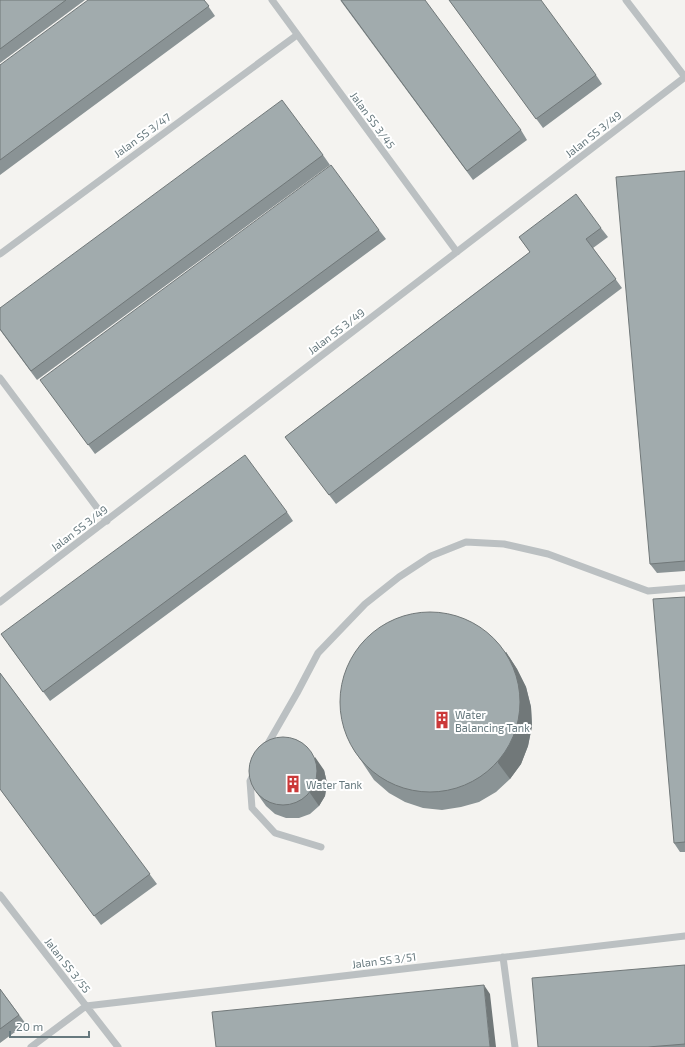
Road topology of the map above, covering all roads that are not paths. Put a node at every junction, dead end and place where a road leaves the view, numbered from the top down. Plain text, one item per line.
1 (272, 0) edge
2 (626, 0) edge
3 (296, 34) junction
4 (685, 77) edge
5 (457, 252) junction
6 (0, 254) edge
7 (0, 378) edge
8 (107, 521) junction
9 (685, 588) edge
10 (0, 602) edge
11 (264, 752) edge
12 (257, 766) edge
13 (321, 847) dead end
14 (0, 896) edge
15 (685, 936) edge
16 (503, 957) junction
17 (86, 1006) junction
18 (31, 1047) edge
19 (118, 1047) edge
20 (515, 1047) edge

1 - 3 street, Jalan SS 3/45
2 - 4 street
3 - 5 street, Jalan SS 3/45
3 - 6 street, Jalan SS 3/47
4 - 5 street, Jalan SS 3/49
5 - 8 street, Jalan SS 3/49
7 - 8 street
8 - 10 street, Jalan SS 3/49
9 - 11 street
12 - 13 street
14 - 17 street, Jalan SS 3/55
15 - 16 street, Jalan SS 3/51
16 - 17 street, Jalan SS 3/51
16 - 20 street
17 - 18 street
17 - 19 street, Jalan SS 3/55

